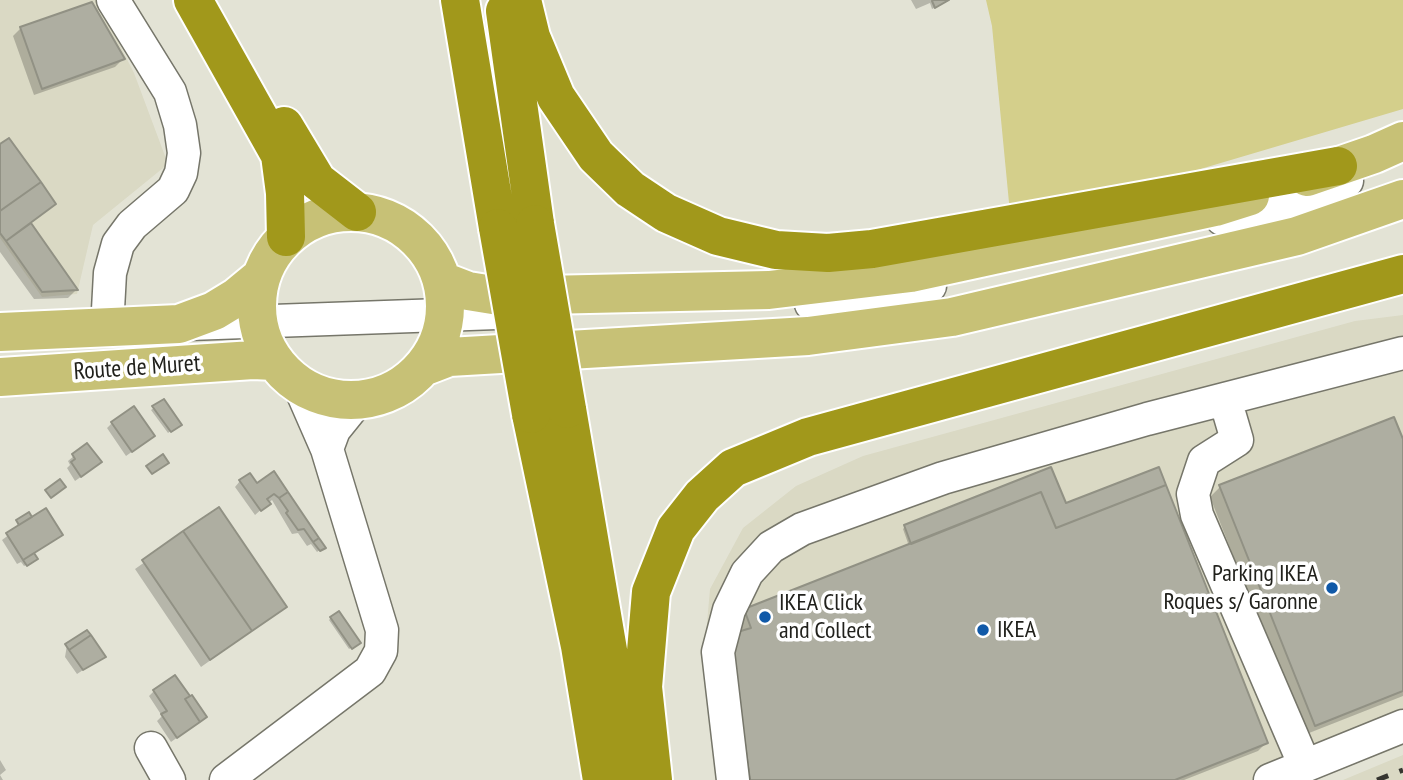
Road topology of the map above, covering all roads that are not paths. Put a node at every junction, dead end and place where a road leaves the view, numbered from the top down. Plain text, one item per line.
1 (113, 0) edge
2 (193, 0) edge
3 (219, 0) edge
4 (504, 0) edge
5 (522, 0) edge
6 (461, 10) edge
7 (1403, 141) edge
8 (1403, 158) edge
9 (1338, 166) junction
10 (1403, 181) edge
11 (1403, 199) edge
12 (357, 212) junction
13 (286, 237) junction
14 (1403, 274) edge
15 (260, 278) junction
16 (443, 297) junction
17 (1403, 298) edge
18 (1272, 312) junction
19 (259, 322) junction
20 (179, 324) junction
21 (107, 328) junction
22 (0, 332) edge
23 (671, 344) junction
24 (1403, 353) edge
25 (423, 367) junction
26 (287, 373) junction
27 (0, 377) edge
28 (359, 399) junction
29 (1225, 399) junction
30 (549, 412) junction
31 (327, 449) junction
32 (1403, 726) edge
33 (151, 748) dead end
34 (1305, 766) junction
35 (170, 780) edge
36 (226, 780) edge
37 (602, 780) edge
38 (630, 780) edge
39 (653, 780) edge
40 (733, 780) edge
41 (1270, 780) edge

1 - 21 street
2 - 13 highway
3 - 12 highway
4 - 30 highway, bridge
5 - 9 highway
6 - 30 highway, bridge
7 - 9 main road
8 - 16 street
9 - 16 main road
10 - 23 street
11 - 23 main road
12 - 13 main road
12 - 16 main road
13 - 15 main road
14 - 18 highway
15 - 19 main road
15 - 20 main road, Route de Muret
16 - 19 street
16 - 25 main road
17 - 18 highway
18 - 39 highway
19 - 20 street
19 - 26 main road
20 - 21 main road, Route de Muret
21 - 22 main road, Route de Muret
23 - 25 main road
24 - 29 street
25 - 28 main road
26 - 27 main road, Route de Muret
26 - 28 main road, Route de Muret
26 - 31 street
28 - 31 street
29 - 34 street
29 - 40 street
30 - 37 highway
30 - 38 highway
31 - 36 street
32 - 34 street
33 - 35 street
34 - 41 street

